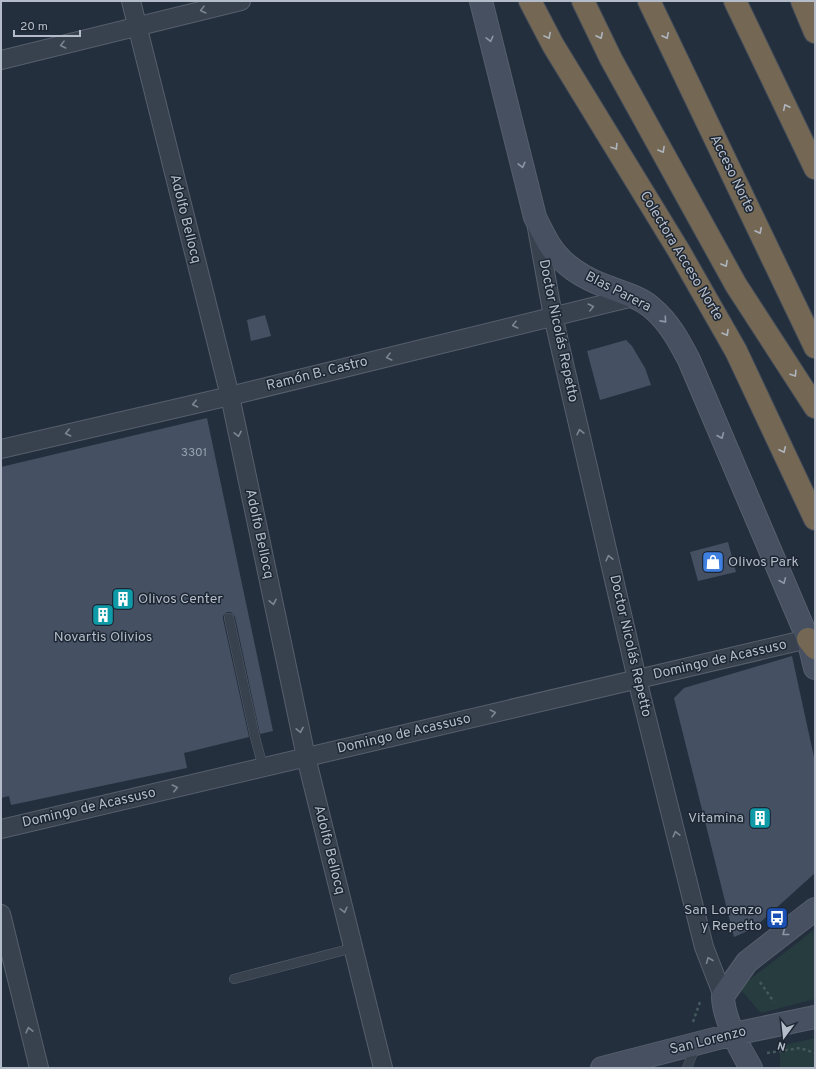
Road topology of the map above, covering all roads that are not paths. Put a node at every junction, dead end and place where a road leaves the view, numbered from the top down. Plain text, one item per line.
1 (131, 1) edge
2 (241, 1) edge
3 (480, 1) edge
4 (530, 1) edge
5 (582, 1) edge
6 (650, 1) edge
7 (735, 1) edge
8 (802, 1) edge
9 (136, 26) junction
10 (815, 32) edge
11 (1, 60) edge
12 (815, 168) edge
13 (535, 217) junction
14 (633, 297) junction
15 (553, 316) junction
16 (815, 347) edge
17 (230, 396) junction
18 (815, 407) edge
19 (1, 449) edge
20 (815, 519) edge
21 (229, 618) dead end
22 (811, 643) edge
23 (815, 668) edge
24 (637, 679) junction
25 (306, 757) junction
26 (263, 767) junction
27 (1, 829) edge
28 (815, 909) edge
29 (1, 914) edge
30 (353, 948) junction
31 (234, 978) dead end
32 (723, 996) junction
33 (815, 1017) edge
34 (734, 1034) junction
35 (697, 1043) junction
36 (626, 1065) edge
37 (39, 1068) edge
38 (383, 1068) edge
39 (602, 1068) edge
40 (687, 1068) edge
41 (751, 1068) edge

1 - 9 street, Adolfo Bellocq
2 -> 9 street
3 -> 13 street, Blas Parera
4 -> 20 highway, Colectora Acceso Norte
5 -> 18 highway
6 -> 16 highway, Acceso Norte
12 -> 7 highway
8 - 10 highway
9 -> 11 street
9 - 17 street, Adolfo Bellocq
13 - 14 street, Blas Parera
13 - 15 street, Doctor Nicolás Repetto
15 -> 14 street, Ramón B. Castro
14 -> 22 street, Blas Parera
15 -> 17 street, Ramón B. Castro
24 -> 15 street, Doctor Nicolás Repetto
17 -> 19 street, Ramón B. Castro
17 -> 25 street, Adolfo Bellocq
21 - 26 lane
22 - 23 street, Blas Parera
22 - 24 street, Domingo de Acassuso
25 -> 24 street, Domingo de Acassuso
32 -> 24 street, Doctor Nicolás Repetto
25 - 26 street, Domingo de Acassuso
25 -> 30 street, Adolfo Bellocq
27 -> 26 street, Domingo de Acassuso
28 -> 32 street
37 -> 29 street
30 - 31 lane
30 - 38 street, Adolfo Bellocq
32 - 34 street, Doctor Nicolás Repetto
33 - 34 street, San Lorenzo
34 - 35 street, San Lorenzo
34 - 41 street, Doctor Nicolás Repetto
35 - 36 street, San Lorenzo
35 - 40 lane
36 - 39 street, San Lorenzo

